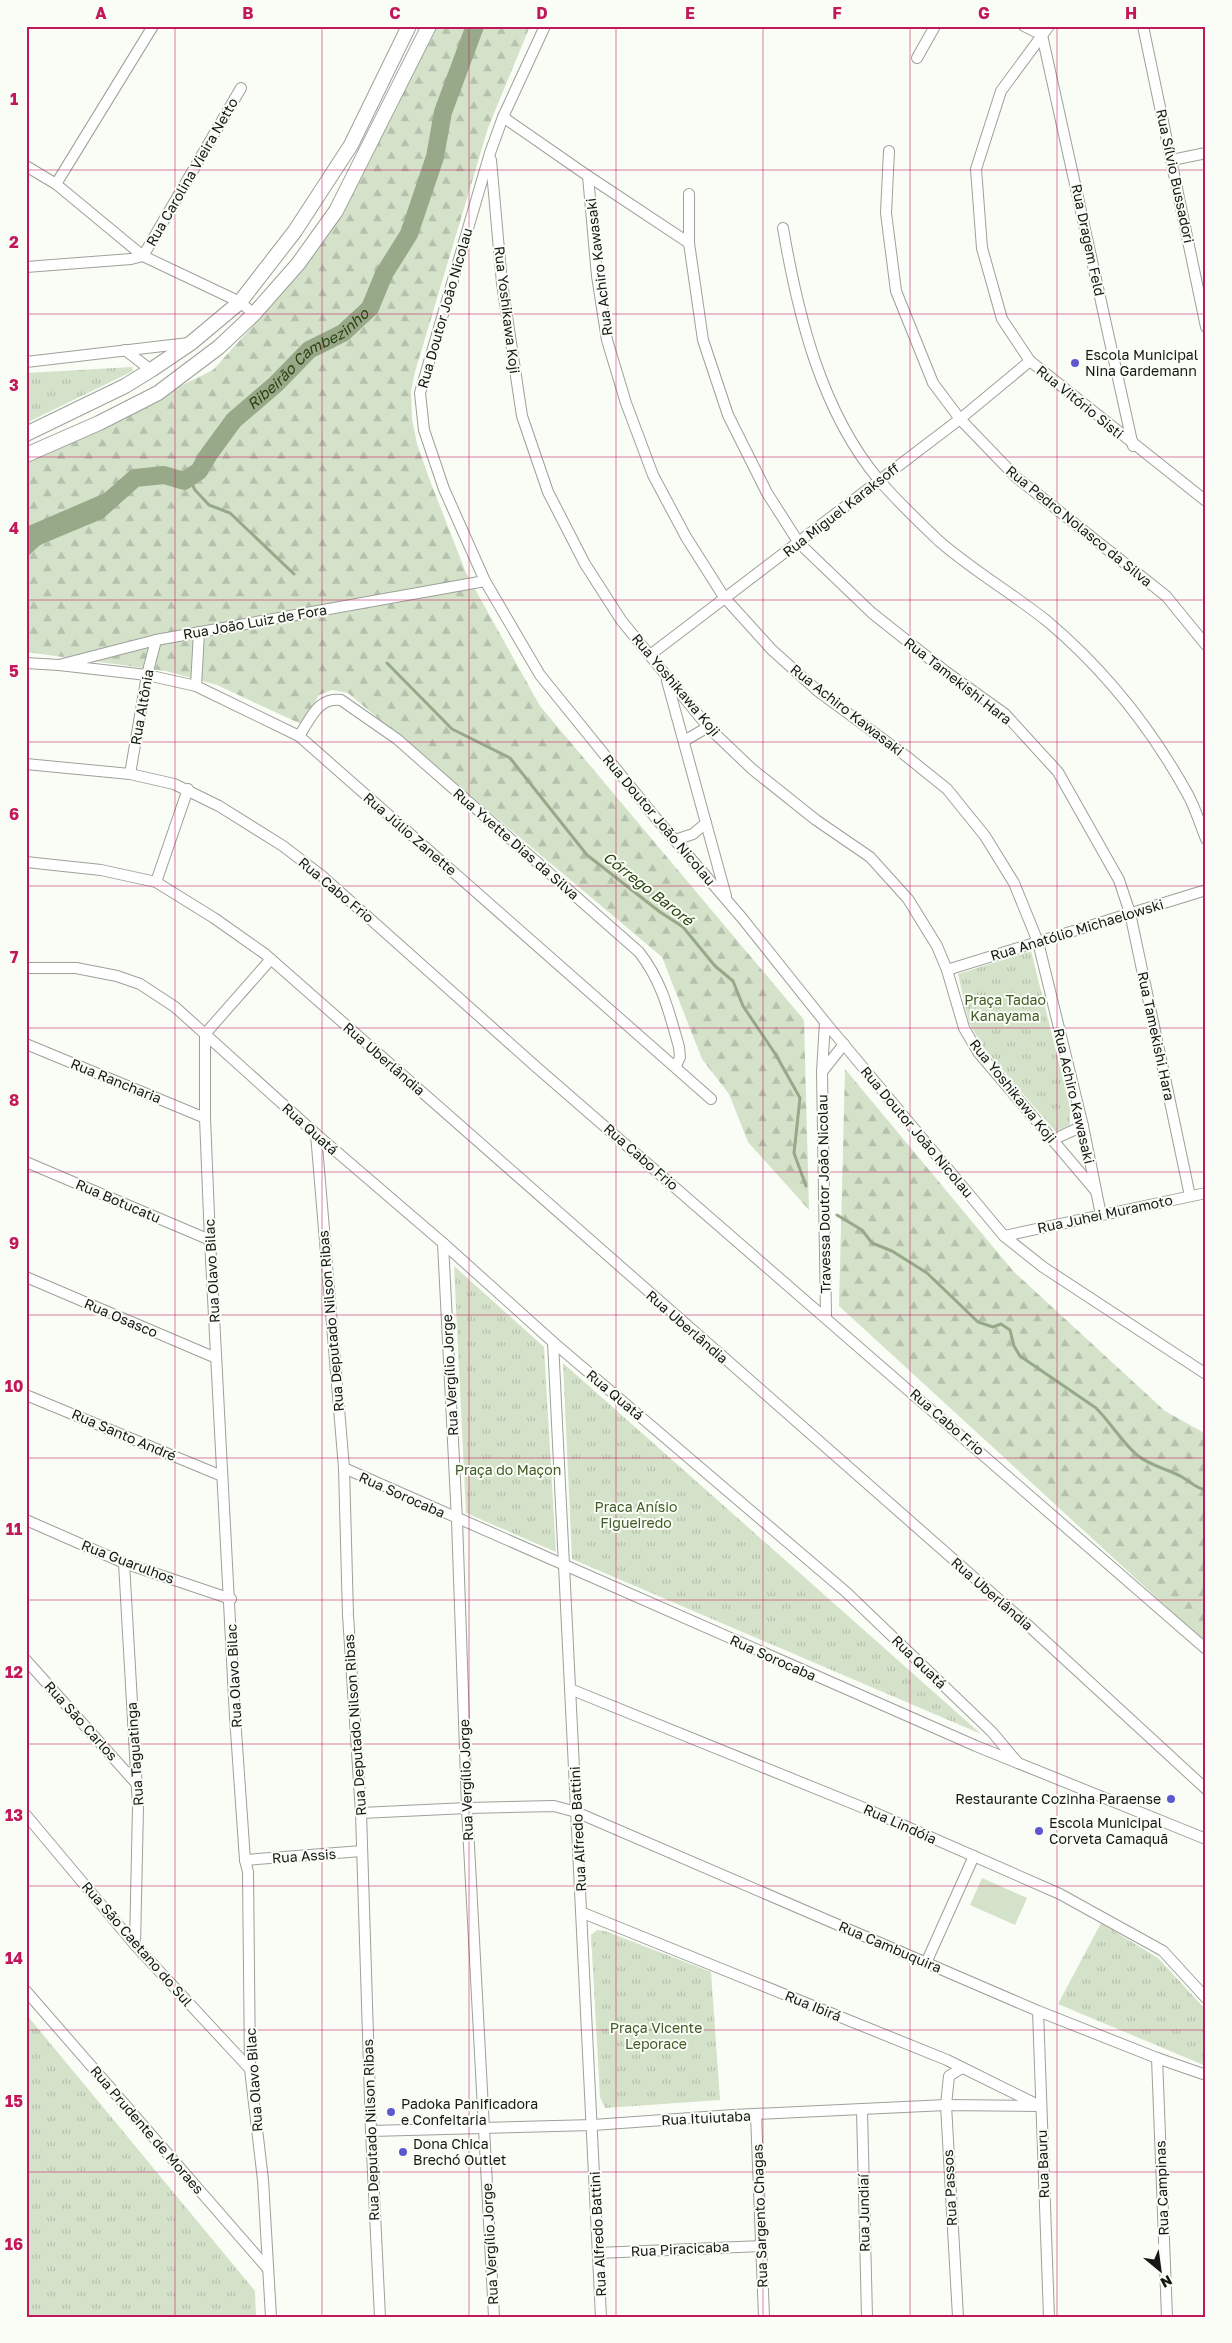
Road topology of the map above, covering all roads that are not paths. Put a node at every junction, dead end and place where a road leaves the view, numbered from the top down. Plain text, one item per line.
1 (153, 26) edge
2 (409, 26) edge
3 (429, 26) edge
4 (545, 26) edge
5 (935, 26) edge
6 (1024, 26) edge
7 (1143, 26) edge
8 (1046, 30) edge
9 (917, 58) dead end
10 (241, 88) dead end
11 (504, 117) junction
12 (889, 151) dead end
13 (490, 153) junction
14 (1206, 153) edge
15 (1172, 160) junction
16 (26, 166) edge
17 (588, 176) junction
18 (56, 184) junction
19 (689, 194) dead end
20 (784, 228) dead end
21 (689, 243) junction
22 (143, 256) junction
23 (26, 267) edge
24 (240, 302) junction
25 (254, 314) junction
26 (1206, 327) edge
27 (191, 343) junction
28 (125, 350) junction
29 (1030, 361) junction
30 (26, 362) edge
31 (151, 370) junction
32 (960, 419) junction
33 (26, 434) edge
34 (1133, 446) junction
35 (26, 455) edge
36 (879, 480) junction
37 (1206, 501) edge
38 (799, 543) junction
39 (485, 581) junction
40 (724, 597) junction
41 (199, 632) junction
42 (156, 640) junction
43 (1206, 645) edge
44 (650, 656) junction
45 (26, 663) edge
46 (59, 665) junction
47 (147, 675) junction
48 (665, 675) junction
49 (196, 686) junction
50 (708, 726) junction
51 (299, 736) junction
52 (684, 741) junction
53 (26, 764) edge
54 (130, 774) junction
55 (188, 790) junction
56 (706, 822) junction
57 (1206, 839) edge
58 (676, 840) junction
59 (26, 862) edge
60 (156, 882) junction
61 (1206, 890) edge
62 (727, 901) junction
63 (1130, 913) junction
64 (1038, 942) junction
65 (271, 959) junction
66 (26, 968) edge
67 (947, 970) junction
68 (825, 1022) junction
69 (205, 1034) junction
70 (26, 1044) edge
71 (844, 1044) junction
72 (676, 1066) junction
73 (822, 1072) junction
74 (712, 1099) dead end
75 (205, 1118) junction
76 (1083, 1126) junction
77 (316, 1134) junction
78 (1052, 1140) junction
79 (26, 1162) edge
80 (1095, 1190) junction
81 (1206, 1193) edge
82 (1190, 1196) junction
83 (1101, 1215) junction
84 (1004, 1236) junction
85 (210, 1240) junction
86 (443, 1243) junction
87 (26, 1277) edge
88 (826, 1316) junction
89 (553, 1342) junction
90 (216, 1358) junction
91 (1206, 1374) edge
92 (26, 1395) edge
93 (344, 1468) junction
94 (222, 1476) junction
95 (26, 1520) edge
96 (457, 1520) junction
97 (124, 1562) junction
98 (564, 1566) junction
99 (230, 1599) junction
100 (1206, 1648) edge
101 (26, 1660) edge
102 (570, 1689) junction
103 (992, 1732) junction
104 (976, 1746) junction
105 (1018, 1764) junction
106 (135, 1782) junction
107 (1206, 1789) edge
108 (467, 1808) junction
109 (576, 1812) junction
110 (361, 1814) junction
111 (26, 1815) edge
112 (1206, 1839) edge
113 (362, 1851) junction
114 (974, 1856) junction
115 (245, 1860) junction
116 (583, 1913) junction
117 (135, 1945) junction
118 (926, 1963) junction
119 (26, 1991) edge
120 (1206, 1998) edge
121 (1038, 2010) junction
122 (1157, 2058) junction
123 (962, 2068) junction
124 (250, 2069) junction
125 (1206, 2075) edge
126 (946, 2105) junction
127 (1041, 2106) junction
128 (862, 2110) junction
129 (756, 2115) junction
130 (592, 2125) junction
131 (483, 2127) junction
132 (370, 2131) junction
133 (762, 2246) junction
134 (598, 2253) junction
135 (268, 2269) junction
136 (271, 2317) edge
137 (380, 2317) edge
138 (494, 2317) edge
139 (602, 2317) edge
140 (764, 2317) edge
141 (867, 2317) edge
142 (958, 2317) edge
143 (1049, 2317) edge
144 (1167, 2317) edge

1 - 18 street
2 - 24 main road
3 - 25 main road
4 - 11 street, Rua Doutor João Nicolau
5 - 9 street
6 - 8 street
7 - 15 street, Rua Sílvio Bussadori
8 - 29 street, Rua Vitório Sisti
8 - 34 street, Rua Dragem Feld
10 - 22 street, Rua Carolina Vieira Netto
11 - 13 street, Rua Doutor João Nicolau
11 - 17 street
12 - 32 street, Rua Pedro Nolasco da Silva
13 - 39 street, Rua Doutor João Nicolau
13 - 44 street, Rua Yoshikawa Koji
14 - 15 street
15 - 26 street, Rua Sílvio Bussadori
16 - 18 street
17 - 21 street
17 - 40 street, Rua Achiro Kawasaki
18 - 22 street
19 - 21 street, Rua Tamekishi Hara
20 - 36 street
21 - 38 street, Rua Tamekishi Hara
22 - 23 street
22 - 24 street
24 - 25 street
24 - 27 main road
25 - 35 main road
27 - 28 street
27 - 31 main road
28 - 30 street
28 - 31 street
29 - 32 street, Rua Miguel Karaksoff
29 - 34 street, Rua Vitório Sisti
31 - 33 main road
32 - 36 street, Rua Miguel Karaksoff
32 - 43 street, Rua Pedro Nolasco da Silva
34 - 37 street, Rua Vitório Sisti
36 - 38 street, Rua Miguel Karaksoff
36 - 57 street
38 - 40 street, Rua Miguel Karaksoff
38 - 63 street, Rua Tamekishi Hara
39 - 41 street, Rua João Luiz de Fora
39 - 58 street, Rua Doutor João Nicolau
40 - 44 street, Rua Miguel Karaksoff
40 - 64 street, Rua Achiro Kawasaki
41 - 42 street, Rua João Luiz de Fora
41 - 49 street
42 - 46 street, Rua João Luiz de Fora
42 - 47 street, Rua Altônia
44 - 48 street, Rua Yoshikawa Koji
45 - 46 street, Rua João Luiz de Fora
46 - 47 street, Rua Júlio Zanette
47 - 49 street, Rua Júlio Zanette
47 - 54 street, Rua Altônia
48 - 50 street, Rua Yoshikawa Koji
48 - 52 street
49 - 51 street, Rua Júlio Zanette
50 - 52 street
50 - 67 street, Rua Yoshikawa Koji
51 - 72 street, Rua Júlio Zanette
51 - 72 street, Rua Yvette Dias da Silva
52 - 56 street
53 - 54 street, Rua Cabo Frio
54 - 55 street, Rua Cabo Frio
55 - 60 street
55 - 88 street, Rua Cabo Frio
56 - 58 street
56 - 62 street
58 - 62 street, Rua Doutor João Nicolau
59 - 60 street, Rua Uberlândia
60 - 65 street, Rua Uberlândia
61 - 63 street, Rua Anatólio Michaelowski
62 - 68 street, Rua Doutor João Nicolau
63 - 64 street, Rua Anatólio Michaelowski
63 - 82 street, Rua Tamekishi Hara
64 - 67 street, Rua Anatólio Michaelowski
64 - 76 street, Rua Achiro Kawasaki
65 - 69 street
65 - 107 street, Rua Uberlândia
66 - 69 street, Rua Quatá
67 - 78 street, Rua Yoshikawa Koji
68 - 71 street, Rua Doutor João Nicolau
68 - 73 street, Travessa Doutor João Nicolau
69 - 75 street, Rua Olavo Bilac
69 - 77 street, Rua Quatá
70 - 75 street, Rua Rancharia
71 - 73 street
71 - 84 street, Rua Doutor João Nicolau
72 - 74 street, Rua Júlio Zanette
73 - 88 street, Travessa Doutor João Nicolau
75 - 85 street, Rua Olavo Bilac
76 - 78 street
76 - 80 street, Rua Achiro Kawasaki
77 - 86 street, Rua Quatá
77 - 93 street, Rua Deputado Nilson Ribas
78 - 80 street, Rua Yoshikawa Koji
79 - 85 street, Rua Botucatu
80 - 83 street, Rua Achiro Kawasaki
81 - 82 street, Rua Juhei Muramoto
82 - 83 street, Rua Juhei Muramoto
83 - 84 street, Rua Juhei Muramoto
84 - 91 street, Rua Doutor João Nicolau
85 - 90 street, Rua Olavo Bilac
86 - 89 street, Rua Quatá
86 - 96 street, Rua Vergílio Jorge
87 - 90 street, Rua Osasco
88 - 100 street, Rua Cabo Frio
89 - 98 street, Rua Alfredo Battini
89 - 103 street, Rua Quatá
90 - 94 street, Rua Olavo Bilac
92 - 94 street, Rua Santo André
93 - 96 street, Rua Sorocaba
93 - 110 street, Rua Deputado Nilson Ribas
94 - 99 street, Rua Olavo Bilac
95 - 97 street, Rua Guarulhos
96 - 98 street, Rua Sorocaba
96 - 108 street, Rua Vergílio Jorge
97 - 99 street, Rua Guarulhos
97 - 106 street, Rua Taguatinga
98 - 102 street, Rua Alfredo Battini
98 - 104 street, Rua Sorocaba
99 - 115 street, Rua Olavo Bilac
101 - 106 street, Rua São Carlos
102 - 109 street, Rua Alfredo Battini
102 - 114 street, Rua Lindóia
103 - 104 street
103 - 105 street, Rua Quatá
104 - 105 street, Rua Sorocaba
105 - 112 street, Rua Sorocaba
106 - 117 street, Rua Taguatinga
108 - 109 street, Rua Cambuquira
108 - 110 street, Rua Cambuquira
108 - 131 street, Rua Vergílio Jorge
109 - 116 street, Rua Alfredo Battini
109 - 118 street, Rua Cambuquira
110 - 113 street, Rua Deputado Nilson Ribas
111 - 117 street, Rua São Caetano do Sul
113 - 115 street, Rua Assis
113 - 132 street, Rua Deputado Nilson Ribas
114 - 118 street
114 - 120 street, Rua Lindóia
115 - 124 street, Rua Olavo Bilac
116 - 123 street, Rua Ibirá
116 - 130 street, Rua Alfredo Battini
117 - 124 street, Rua São Caetano do Sul
118 - 121 street, Rua Cambuquira
119 - 135 street, Rua Prudente de Moraes
121 - 122 street, Rua Cambuquira
121 - 127 street, Rua Bauru
122 - 125 street, Rua Cambuquira
122 - 144 street, Rua Campinas
123 - 126 street, Rua Passos
123 - 127 street, Rua Ibirá
124 - 135 street, Rua Olavo Bilac
126 - 127 street, Rua Ituiutaba
126 - 128 street, Rua Ituiutaba
126 - 142 street, Rua Passos
127 - 143 street, Rua Bauru
128 - 129 street, Rua Ituiutaba
128 - 141 street, Rua Jundiaí
129 - 130 street, Rua Ituiutaba
129 - 133 street, Rua Sargento Chagas
130 - 131 street, Rua Ituiutaba
130 - 134 street, Rua Alfredo Battini
131 - 132 street, Rua Ituiutaba
131 - 138 street, Rua Vergílio Jorge
132 - 137 street, Rua Deputado Nilson Ribas
133 - 134 street, Rua Piracicaba
133 - 140 street, Rua Sargento Chagas
134 - 139 street, Rua Alfredo Battini
135 - 136 street, Rua Olavo Bilac

